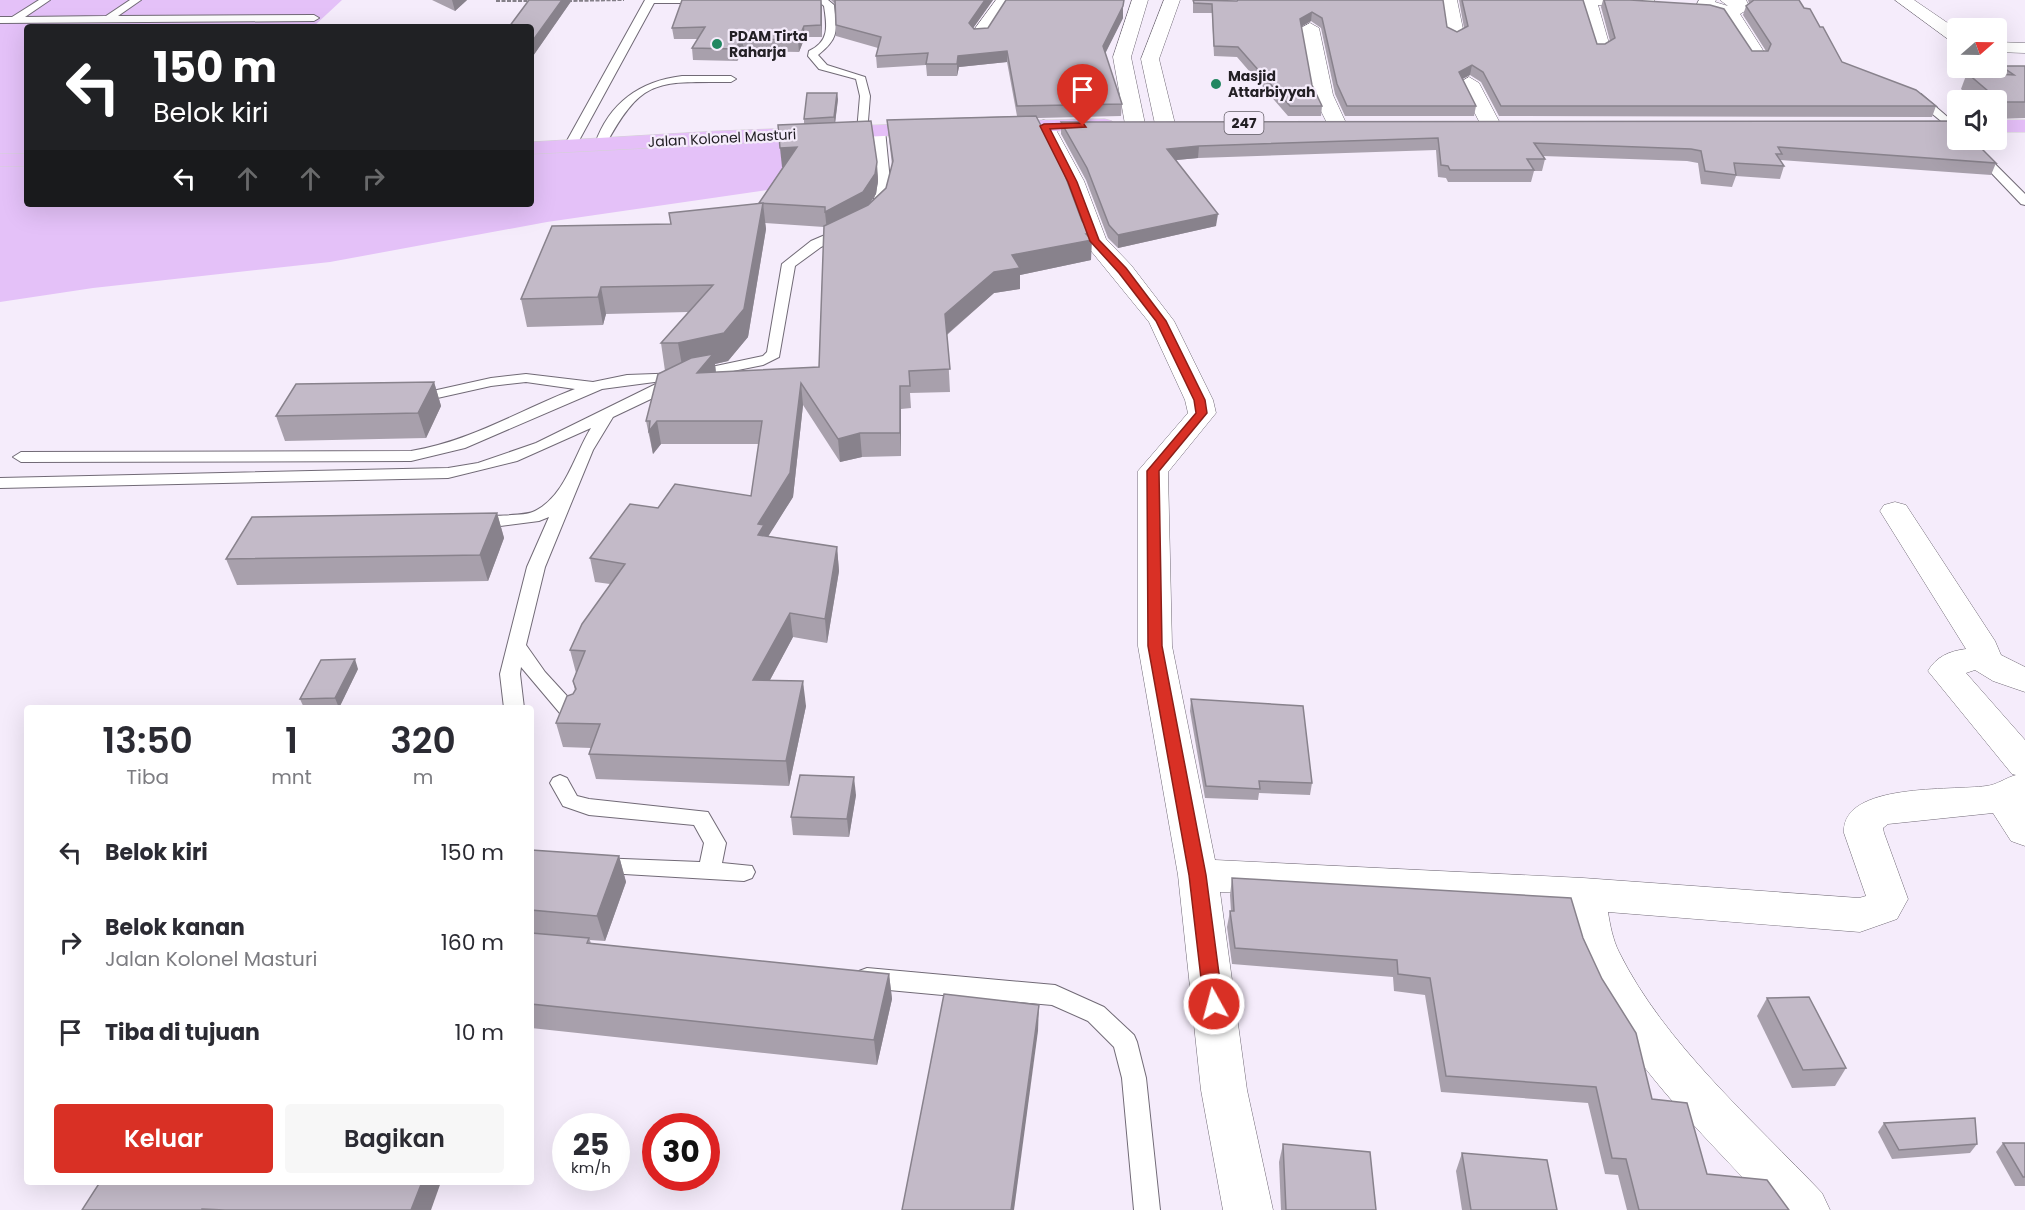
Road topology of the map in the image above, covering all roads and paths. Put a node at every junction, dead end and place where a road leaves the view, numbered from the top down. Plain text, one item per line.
1 (45, 0) edge
2 (136, 0) edge
3 (650, 0) edge
4 (744, 0) edge
5 (822, 0) edge
6 (1005, 0) edge
7 (1140, 0) edge
8 (1172, 0) edge
9 (1449, 0) edge
10 (1589, 0) edge
11 (1903, 0) edge
12 (496, 1) edge
13 (531, 1) edge
14 (567, 1) edge
15 (1193, 2) edge
16 (1668, 4) edge
17 (1709, 4) edge
18 (1729, 5) edge
19 (1690, 6) edge
20 (314, 18) dead end
21 (0, 20) edge
22 (14, 20) junction
23 (107, 20) junction
24 (1134, 21) junction
25 (1164, 22) junction
26 (1310, 28) edge
27 (1947, 30) edge
28 (980, 34) edge
29 (1455, 34) edge
30 (1601, 47) edge
31 (2007, 47) edge
32 (2025, 48) edge
33 (1757, 55) edge
34 (731, 79) dead end
35 (1469, 83) dead end
36 (1917, 96) edge
37 (1947, 122) edge
38 (1313, 123) edge
39 (1135, 124) junction
40 (1165, 124) junction
41 (1187, 124) edge
42 (1346, 124) joint
43 (1465, 125) edge
44 (1491, 125) junction
45 (1514, 125) edge
46 (1921, 125) edge
47 (1044, 126) junction
48 (2007, 126) edge
49 (2025, 126) edge
50 (977, 127) edge
51 (955, 128) edge
52 (1947, 129) edge
53 (871, 131) junction
54 (600, 144) junction
55 (570, 146) junction
56 (534, 148) edge
57 (1976, 150) edge
58 (0, 160) edge
59 (24, 160) edge
60 (2025, 201) edge
61 (690, 375) junction
62 (594, 387) junction
63 (395, 402) edge
64 (606, 417) junction
65 (21, 458) dead end
66 (0, 483) edge
67 (568, 493) junction
68 (1895, 511) dead end
69 (456, 525) edge
70 (517, 646) junction
71 (1981, 658) junction
72 (2025, 680) edge
73 (514, 705) edge
74 (571, 713) edge
75 (2025, 764) edge
76 (560, 783) dead end
77 (2014, 792) edge
78 (2025, 831) edge
79 (575, 865) edge
80 (709, 870) junction
81 (744, 872) dead end
82 (1198, 875) junction
83 (1583, 894) junction
84 (847, 976) edge
85 (1147, 1210) edge
86 (1248, 1210) edge
87 (1805, 1210) edge

1 - 22 lane
2 - 23 lane
3 - 4 lane
3 - 14 path
3 - 55 lane
5 - 53 lane
6 - 28 street
7 - 24 street
8 - 15 street
8 - 25 street
9 - 29 street
10 - 16 street
10 - 30 street
11 - 27 street
12 - 13 path
17 - 18 street
17 - 19 street
18 - 33 street
20 - 23 lane
21 - 22 lane
22 - 23 lane
24 - 25 street
24 - 39 street
25 - 40 street
26 - 42 street
31 - 32 street
34 - 54 lane
35 - 44 street
36 - 37 lane
38 - 42 main road
39 - 40 main road
39 - 47 main road
40 - 41 main road
43 - 44 main road
44 - 45 main road
46 - 52 main road
47 - 50 main road
47 - 82 street
48 - 49 main road
51 - 53 main road, Jalan Kolonel Masturi
53 - 54 main road, Jalan Kolonel Masturi
53 - 61 lane
54 - 55 main road, Jalan Kolonel Masturi
55 - 56 main road, Jalan Kolonel Masturi
57 - 60 lane
58 - 59 main road
61 - 62 lane
61 - 64 lane
62 - 63 lane
62 - 65 lane
64 - 66 lane
64 - 67 lane
67 - 69 lane
67 - 70 lane
68 - 71 street
70 - 73 lane
70 - 74 lane
71 - 72 street
71 - 75 street
76 - 80 lane
77 - 78 street
77 - 83 street
79 - 80 lane
80 - 81 lane
82 - 83 street
82 - 86 street
83 - 87 street
84 - 85 lane

